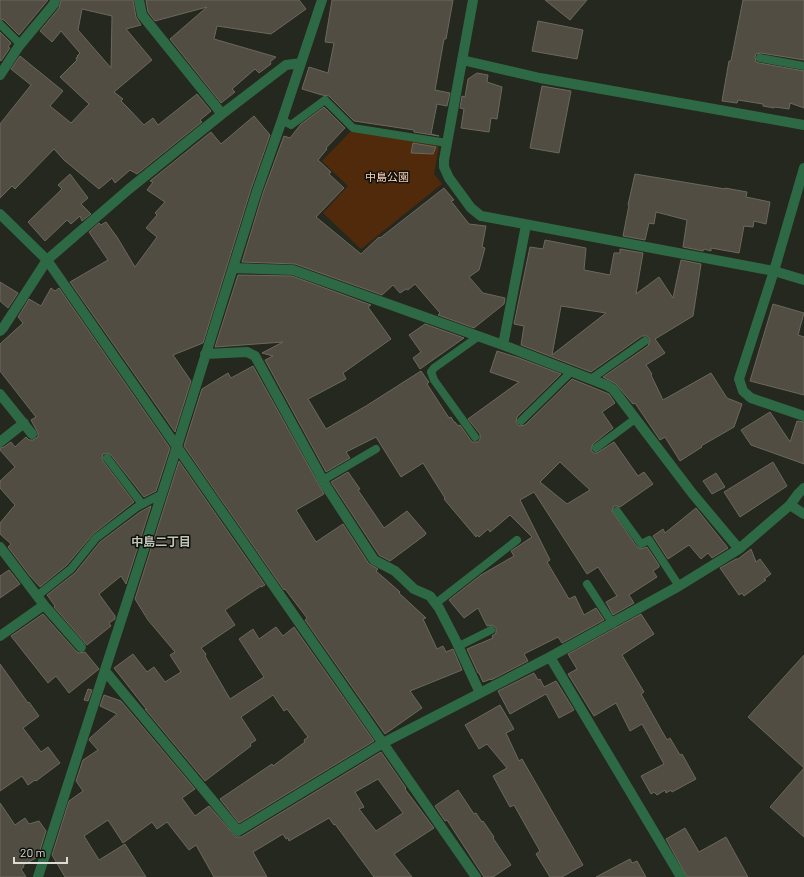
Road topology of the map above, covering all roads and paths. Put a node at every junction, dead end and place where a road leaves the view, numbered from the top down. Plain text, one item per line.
1 (55, 0) edge
2 (139, 0) edge
3 (322, 0) edge
4 (473, 0) edge
5 (0, 24) edge
6 (21, 45) junction
7 (760, 58) dead end
8 (462, 60) junction
9 (301, 63) junction
10 (804, 66) edge
11 (0, 75) edge
12 (222, 114) junction
13 (282, 120) junction
14 (804, 125) edge
15 (447, 144) junction
16 (804, 168) edge
17 (0, 214) edge
18 (526, 225) junction
19 (47, 260) junction
20 (233, 268) junction
21 (774, 271) junction
22 (804, 280) edge
23 (0, 331) edge
24 (479, 336) junction
25 (645, 341) dead end
26 (503, 344) junction
27 (205, 354) junction
28 (571, 372) junction
29 (591, 379) junction
30 (0, 394) edge
31 (804, 416) edge
32 (635, 419) junction
33 (522, 421) dead end
34 (24, 423) junction
35 (32, 434) dead end
36 (475, 437) dead end
37 (0, 442) edge
38 (177, 447) junction
39 (596, 448) dead end
40 (376, 449) dead end
41 (107, 458) dead end
42 (323, 480) junction
43 (804, 488) edge
44 (162, 494) junction
45 (142, 504) junction
46 (790, 505) junction
47 (617, 511) dead end
48 (804, 514) edge
49 (517, 540) dead end
50 (0, 547) edge
51 (739, 549) junction
52 (587, 584) dead end
53 (679, 586) junction
54 (37, 596) junction
55 (436, 604) junction
56 (44, 605) junction
57 (613, 624) junction
58 (492, 630) dead end
59 (0, 636) edge
60 (458, 646) junction
61 (81, 647) dead end
62 (550, 657) junction
63 (105, 671) junction
64 (480, 693) junction
65 (383, 743) junction
66 (38, 877) edge
67 (476, 877) edge
68 (681, 877) edge

1 - 6 street
2 - 12 street
3 - 9 street
4 - 8 street
5 - 6 lane
6 - 11 street
7 - 10 lane
8 - 14 street
8 - 15 street
9 - 12 street
9 - 13 street
12 - 19 street
13 - 15 lane
13 - 20 street
15 - 18 street
16 - 21 street
17 - 19 street
18 - 21 street
18 - 26 street
19 - 23 street
19 - 38 street
20 - 24 street
20 - 27 street
21 - 22 street
21 - 31 street
24 - 26 street
24 - 36 lane
25 - 29 lane
26 - 28 street
27 - 38 street
27 - 42 street
28 - 29 street
28 - 33 lane
29 - 32 street
30 - 34 street
32 - 39 lane
32 - 51 street
34 - 35 street
34 - 37 street
38 - 44 street
38 - 65 street
40 - 42 lane
41 - 45 lane
42 - 55 street
43 - 46 street
44 - 45 lane
44 - 63 street
45 - 54 lane
46 - 48 street
46 - 51 street
47 - 53 lane
49 - 55 lane
50 - 54 street
51 - 53 street
52 - 57 lane
53 - 57 street
54 - 56 street
55 - 60 street
56 - 59 street
56 - 61 street
57 - 62 street
58 - 60 lane
60 - 64 street
62 - 64 street
62 - 68 street
63 - 65 street
63 - 66 street
64 - 65 street
65 - 67 street

